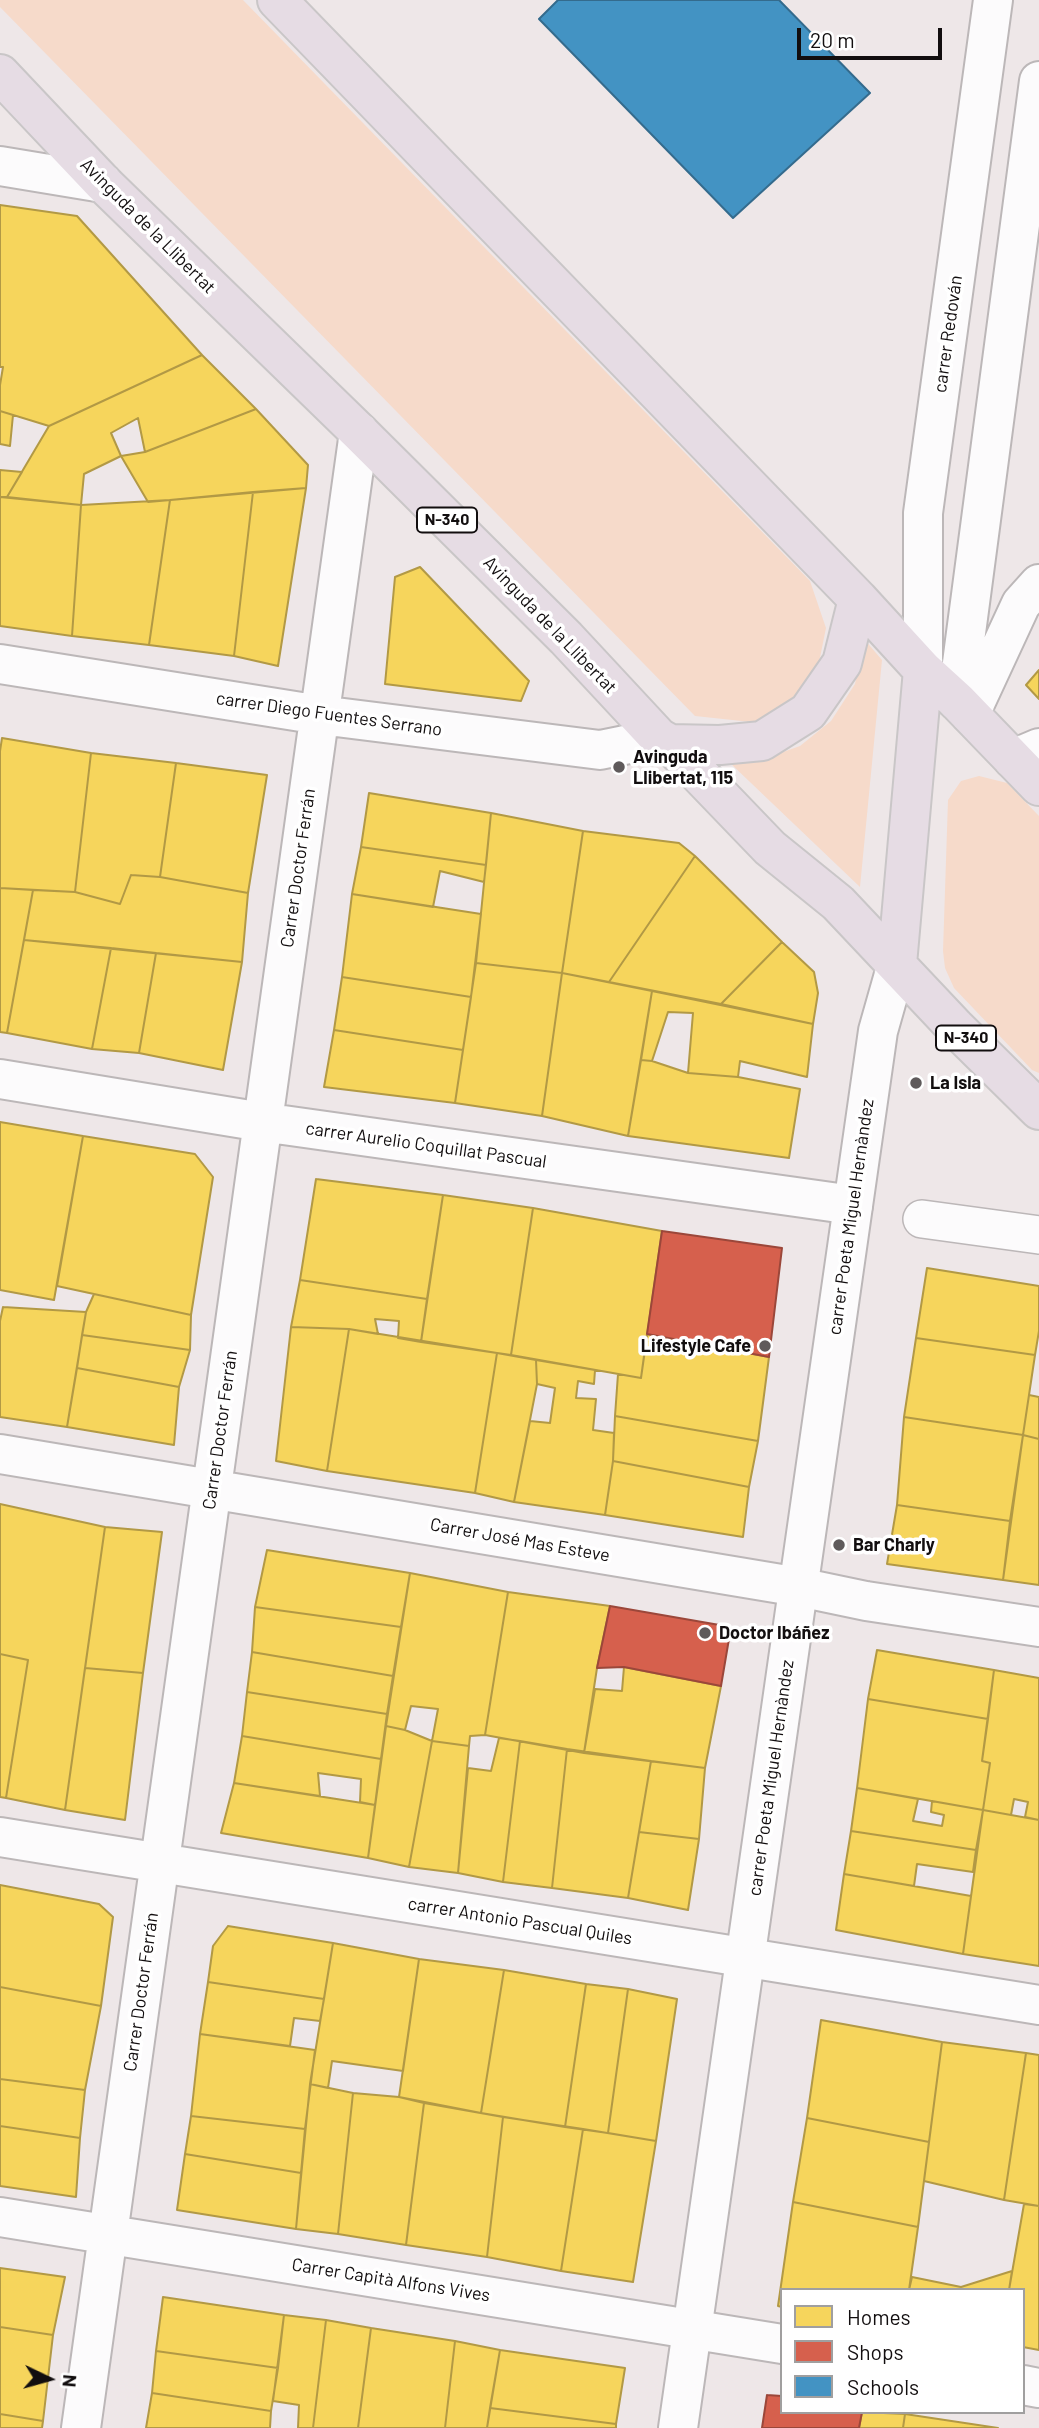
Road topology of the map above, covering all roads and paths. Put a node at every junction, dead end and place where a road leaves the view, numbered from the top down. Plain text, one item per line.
1 (277, 0) edge
2 (993, 0) edge
3 (0, 74) edge
4 (1039, 81) edge
5 (0, 166) edge
6 (103, 183) junction
7 (359, 432) junction
8 (1039, 584) edge
9 (858, 599) junction
10 (0, 664) edge
11 (923, 670) junction
12 (963, 708) junction
13 (320, 715) junction
14 (664, 741) junction
15 (1026, 754) edge
16 (1039, 786) edge
17 (897, 964) junction
18 (0, 1079) edge
19 (1034, 1100) edge
20 (262, 1122) junction
21 (853, 1205) junction
22 (922, 1219) dead end
23 (1039, 1235) edge
24 (0, 1454) edge
25 (212, 1488) junction
26 (799, 1587) junction
27 (1039, 1628) edge
28 (0, 1837) edge
29 (159, 1863) junction
30 (746, 1956) junction
31 (1039, 2005) edge
32 (0, 2217) edge
33 (107, 2234) junction
34 (692, 2328) junction
35 (780, 2344) edge
36 (81, 2428) edge
37 (678, 2428) edge

1 - 9 highway
2 - 11 street, carrer Redován
3 - 6 highway, Avinguda de la Llibertat / N-340
4 - 12 street
5 - 6 street
6 - 7 highway, Avinguda de la Llibertat / N-340
7 - 13 street, Carrer Doctor Ferrán
7 - 14 highway, Avinguda de la Llibertat / N-340
8 - 12 street
9 - 11 highway
9 - 14 highway
10 - 13 street, carrer Diego Fuentes Serrano
11 - 12 highway
11 - 17 highway
12 - 15 highway
13 - 14 street, carrer Diego Fuentes Serrano
13 - 20 street, Carrer Doctor Ferrán
14 - 17 highway, Avinguda de la Llibertat / N-340
15 - 16 highway
17 - 19 highway, Avinguda de la Llibertat / N-340
17 - 21 street, carrer Poeta Miguel Hernàndez
18 - 20 street, carrer Aurelio Coquillat Pascual
20 - 21 street, carrer Aurelio Coquillat Pascual
20 - 25 street, Carrer Doctor Ferrán
21 - 26 street, carrer Poeta Miguel Hernàndez
22 - 23 street
24 - 25 street, Carrer José Mas Esteve
25 - 26 street, Carrer José Mas Esteve
25 - 29 street, Carrer Doctor Ferrán
26 - 27 street, Carrer José Mas Esteve
26 - 30 street, carrer Poeta Miguel Hernàndez
28 - 29 street, carrer Antonio Pascual Quiles
29 - 30 street, carrer Antonio Pascual Quiles
29 - 33 street, Carrer Doctor Ferrán
30 - 31 street, carrer Antonio Pascual Quiles
30 - 34 street, carrer Poeta Miguel Hernàndez
32 - 33 street, Carrer Capità Alfons Vives
33 - 34 street, Carrer Capità Alfons Vives
33 - 36 street, Carrer Doctor Ferrán
34 - 35 street, Carrer Capità Alfons Vives
34 - 37 street, carrer Poeta Miguel Hernàndez

